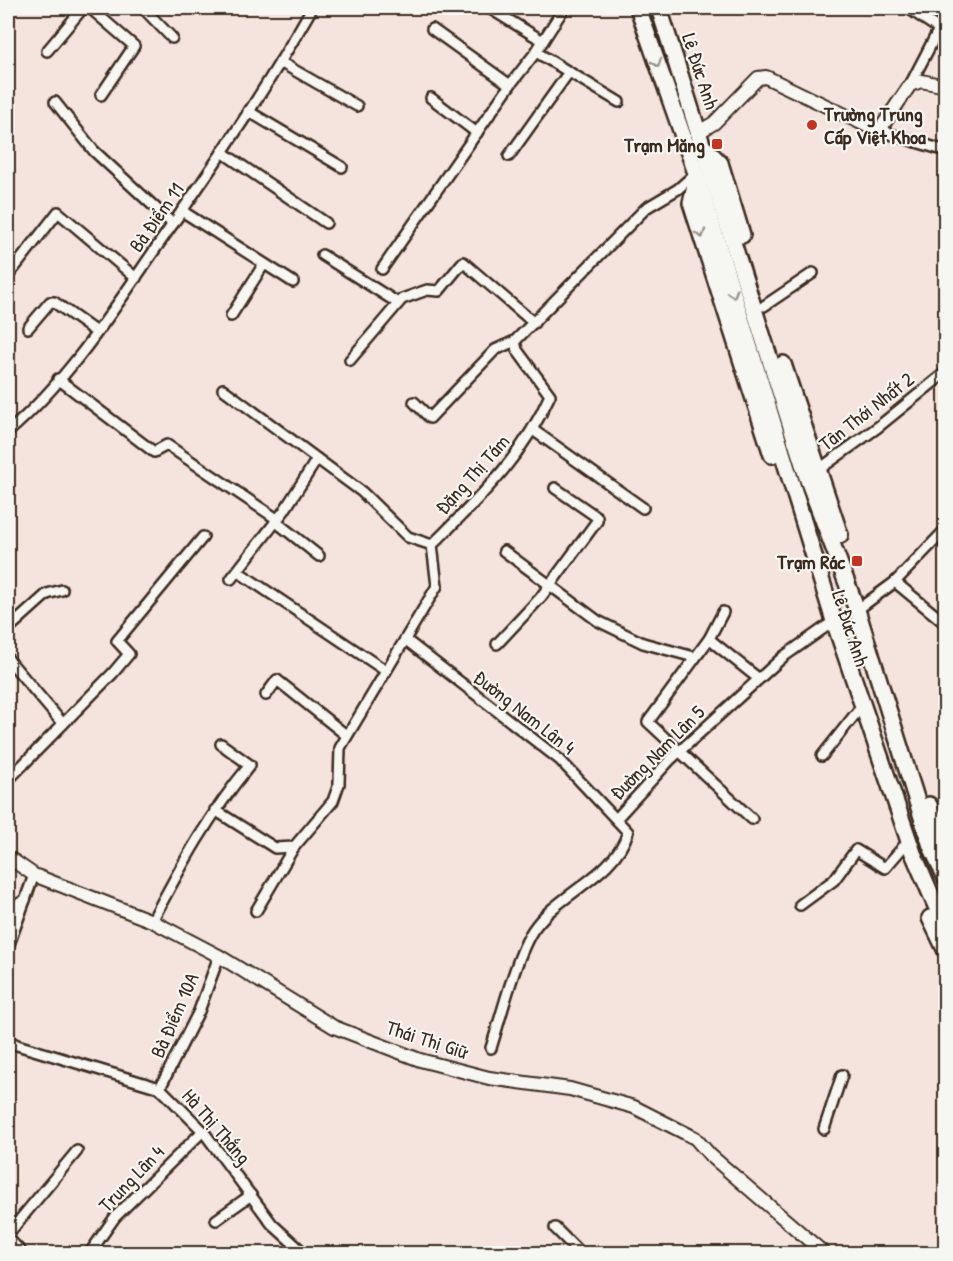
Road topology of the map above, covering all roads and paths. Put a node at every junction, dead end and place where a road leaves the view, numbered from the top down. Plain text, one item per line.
1 (83, 8) edge
2 (90, 8) edge
3 (143, 8) edge
4 (312, 8) edge
5 (489, 8) edge
6 (564, 8) edge
7 (638, 8) edge
8 (659, 8) edge
9 (908, 8) edge
10 (432, 29) dead end
11 (172, 38) dead end
12 (543, 41) junction
13 (47, 51) dead end
14 (536, 52) junction
15 (280, 62) junction
16 (569, 72) junction
17 (510, 85) junction
18 (910, 85) junction
19 (945, 86) edge
20 (101, 95) dead end
21 (431, 98) dead end
22 (55, 102) dead end
23 (619, 102) dead end
24 (357, 106) dead end
25 (248, 111) junction
26 (881, 128) junction
27 (477, 133) junction
28 (701, 140) junction
29 (945, 151) edge
30 (222, 152) junction
31 (509, 156) dead end
32 (342, 166) dead end
33 (696, 175) junction
34 (182, 211) junction
35 (326, 223) dead end
36 (173, 224) junction
37 (322, 255) dead end
38 (264, 264) junction
39 (382, 269) dead end
40 (813, 273) dead end
41 (8, 276) edge
42 (135, 278) junction
43 (293, 282) dead end
44 (398, 303) junction
45 (764, 306) junction
46 (231, 316) dead end
47 (534, 323) junction
48 (28, 328) dead end
49 (96, 332) junction
50 (515, 341) junction
51 (350, 360) dead end
52 (945, 372) edge
53 (58, 379) junction
54 (223, 388) dead end
55 (414, 402) dead end
56 (533, 430) junction
57 (8, 432) edge
58 (317, 459) junction
59 (812, 474) junction
60 (555, 488) dead end
61 (643, 508) dead end
62 (276, 520) junction
63 (945, 529) edge
64 (203, 537) dead end
65 (432, 545) junction
66 (504, 551) dead end
67 (319, 556) dead end
68 (243, 575) dead end
69 (231, 579) dead end
70 (895, 582) junction
71 (551, 584) junction
72 (62, 590) dead end
73 (861, 607) junction
74 (723, 612) dead end
75 (831, 623) junction
76 (945, 624) edge
77 (8, 629) edge
78 (709, 639) junction
79 (405, 640) junction
80 (497, 644) dead end
81 (694, 657) junction
82 (8, 659) edge
83 (386, 671) junction
84 (759, 679) junction
85 (266, 695) dead end
86 (857, 712) junction
87 (63, 724) junction
88 (346, 735) junction
89 (221, 744) dead end
90 (679, 752) junction
91 (822, 756) dead end
92 (8, 780) edge
93 (214, 810) junction
94 (617, 818) junction
95 (752, 819) dead end
96 (904, 846) junction
97 (294, 848) junction
98 (945, 849) edge
99 (8, 857) edge
100 (944, 869) edge
101 (34, 875) junction
102 (25, 900) junction
103 (800, 905) dead end
104 (8, 910) edge
105 (256, 911) dead end
106 (152, 921) junction
107 (945, 929) edge
108 (8, 947) edge
109 (945, 951) edge
110 (219, 956) junction
111 (8, 1040) edge
112 (491, 1048) dead end
113 (842, 1075) dead end
114 (160, 1088) junction
115 (824, 1130) dead end
116 (203, 1131) junction
117 (78, 1151) dead end
118 (251, 1195) junction
119 (216, 1220) dead end
120 (555, 1228) dead end
121 (8, 1233) edge
122 (8, 1238) edge
123 (20, 1253) edge
124 (89, 1254) edge
125 (305, 1254) edge
126 (582, 1254) edge
127 (825, 1254) edge

1 - 13 street
2 - 20 street
3 - 11 street
4 - 15 street, Bà Điểm 11
5 - 12 street
6 - 12 street
7 -> 33 highway, Lê Đức Anh
8 - 28 highway, Lê Đức Anh
9 - 18 street
10 - 17 street
12 - 14 street
14 - 16 street
14 - 17 street
15 - 24 street
15 - 25 street, Bà Điểm 11
16 - 23 street
16 - 31 street
17 - 27 street
18 - 19 street
18 - 26 street
21 - 27 street
22 - 36 street
25 - 30 street, Bà Điểm 11
25 - 32 street
26 - 28 street
26 - 29 street
27 - 39 street
28 - 45 highway, Lê Đức Anh
28 - 59 highway, Lê Đức Anh
30 - 34 street, Bà Điểm 11
30 - 35 street
33 - 47 street
33 -> 75 highway, Lê Đức Anh
34 - 36 street, Bà Điểm 11
34 - 38 street
36 - 42 street, Bà Điểm 11
37 - 44 street
38 - 43 street
38 - 46 street
40 - 45 street
41 - 42 street
42 - 49 street, Bà Điểm 11
44 - 47 street
44 - 51 street
45 - 59 highway, Lê Đức Anh
47 - 50 street
48 - 49 street
49 - 53 street, Bà Điểm 11
50 - 55 street
50 - 56 street, Đặng Thị Tám
52 - 59 street, Tân Thới Nhất 2
53 - 57 street, Bà Điểm 11
53 - 62 street
54 - 58 street
56 - 61 street
56 - 65 street, Đặng Thị Tám
58 - 62 street
58 - 65 street
59 - 73 highway, Lê Đức Anh
60 - 71 street
62 - 67 street
62 - 69 street
63 - 70 street
64 - 87 street
65 - 79 street
66 - 71 street
68 - 83 street
70 - 73 street
70 - 76 street
71 - 80 street
71 - 81 street
72 - 77 street
73 - 98 highway, Lê Đức Anh
73 - 100 highway, Lê Đức Anh
74 - 78 street
75 - 84 street, Đường Nam Lân 5
75 - 86 highway, Lê Đức Anh
75 - 107 highway, Lê Đức Anh
78 - 81 street
78 - 84 street
79 - 83 street
79 - 94 street, Đường Nam Lân 4
81 - 90 street
82 - 87 street
83 - 88 street
84 - 90 street, Đường Nam Lân 5
85 - 88 street
86 - 91 street
86 - 96 highway, Lê Đức Anh
87 - 92 street
88 - 97 street
89 - 93 street
90 - 94 street, Đường Nam Lân 5
90 - 95 street
93 - 97 street
93 - 106 street
94 - 112 street, Đường Nam Lân 5
96 - 103 street
96 - 109 highway, Lê Đức Anh
97 - 105 street
99 - 101 street, Thái Thị Giữ
101 - 102 street
101 - 106 street, Thái Thị Giữ
102 - 104 street
102 - 108 street
106 - 110 street, Thái Thị Giữ
110 - 114 street, Bà Điểm 10A
110 - 127 street, Thái Thị Giữ
111 - 114 street, Hà Thị Thắng
113 - 115 street
114 - 116 street, Hà Thị Thắng
116 - 118 street, Hà Thị Thắng
116 - 124 street, Trung Lân 4
117 - 121 street
118 - 119 street
118 - 125 street, Hà Thị Thắng
120 - 126 street
122 - 123 street

